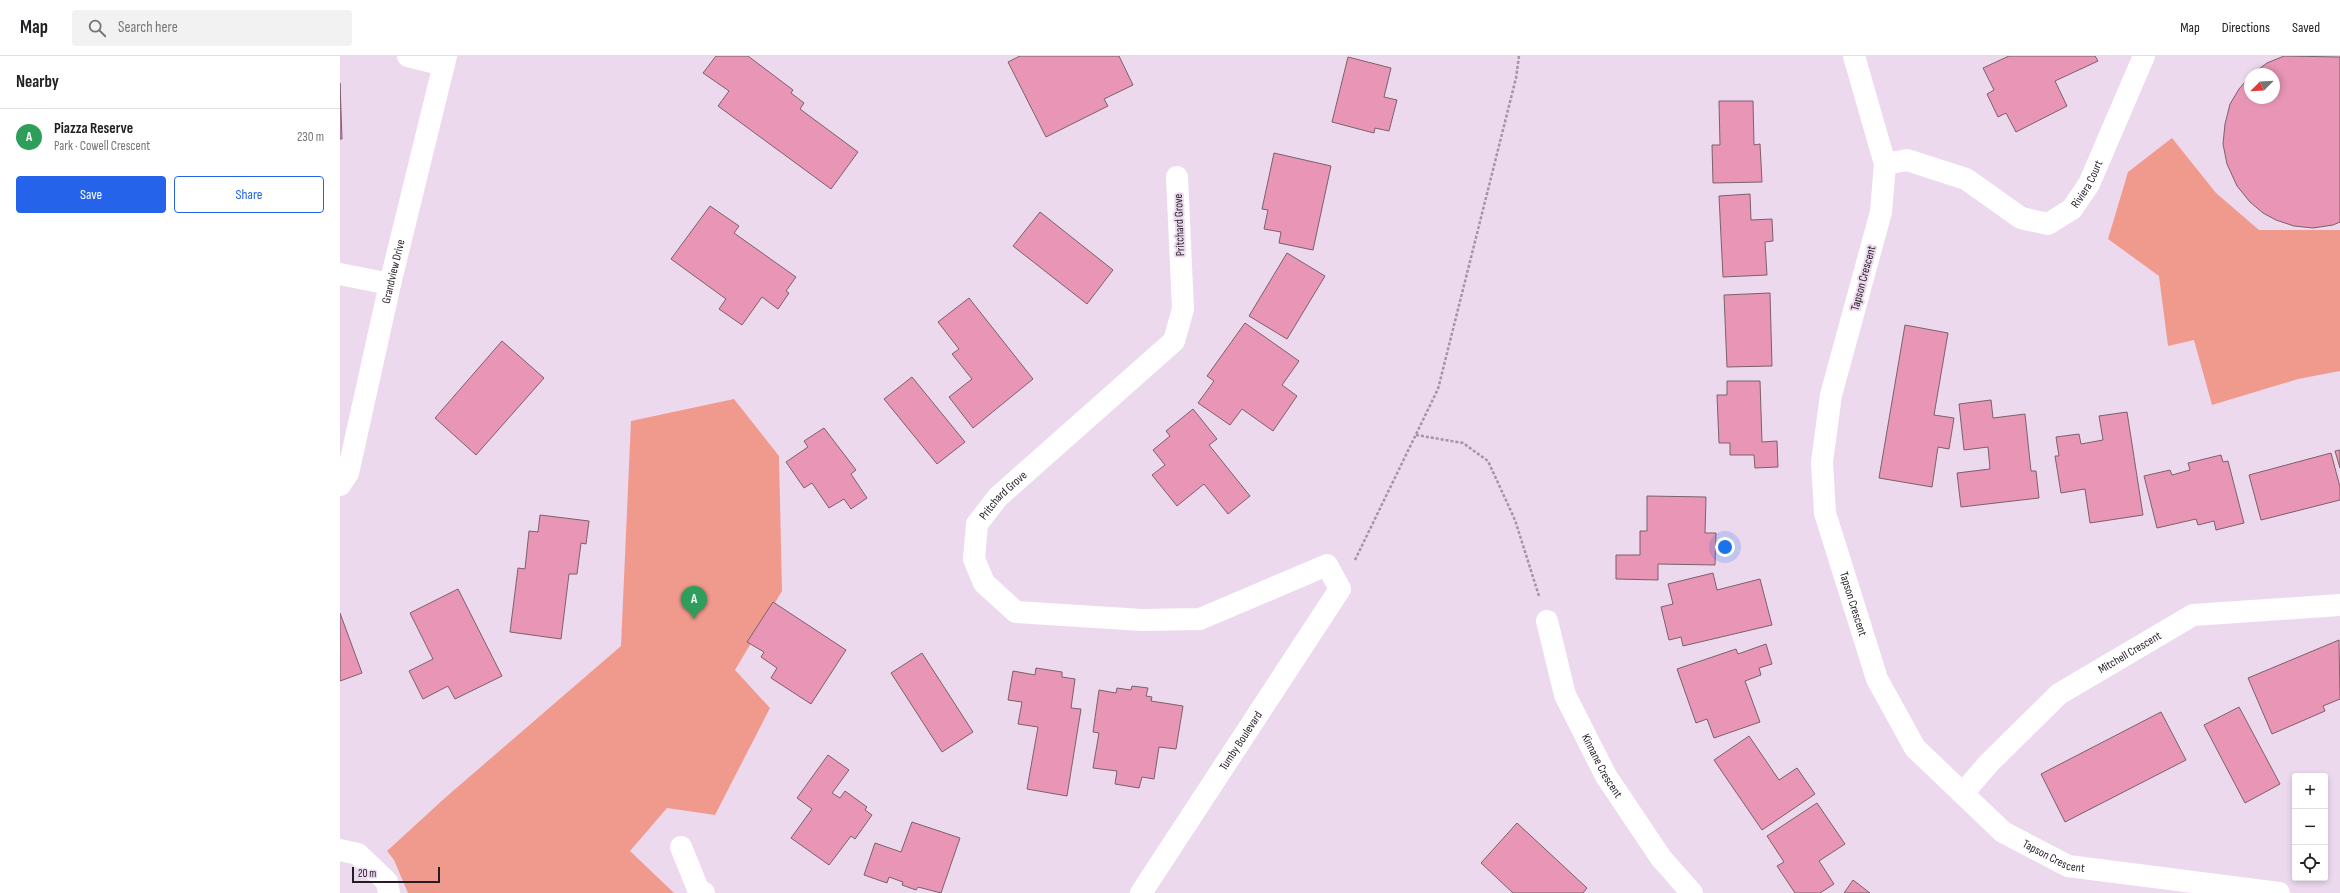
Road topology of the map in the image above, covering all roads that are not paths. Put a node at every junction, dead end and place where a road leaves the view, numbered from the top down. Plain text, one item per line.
1 (408, 56) edge
2 (1854, 56) edge
3 (2144, 56) edge
4 (445, 60) edge
5 (1885, 164) junction
6 (1177, 177) dead end
7 (340, 274) edge
8 (390, 284) junction
9 (340, 485) edge
10 (1340, 589) joint
11 (2340, 605) edge
12 (1547, 621) road end
13 (1963, 793) junction
14 (680, 847) dead end
15 (340, 850) edge
16 (388, 888) edge
17 (704, 893) edge
18 (1140, 893) edge
19 (1692, 893) edge
20 (2279, 893) edge

1 - 4 street
2 - 5 street, Tapson Crescent
3 - 5 street, Riviera Court
4 - 8 street, Grandview Drive
5 - 13 street, Tapson Crescent
6 - 10 street, Pritchard Grove
7 - 8 street
8 - 9 street, Grandview Drive
10 - 18 street, Tumby Boulevard
11 - 13 street, Mitchell Crescent
12 - 19 street, Kinnane Crescent
13 - 20 street, Tapson Crescent
14 - 17 street
15 - 16 street

